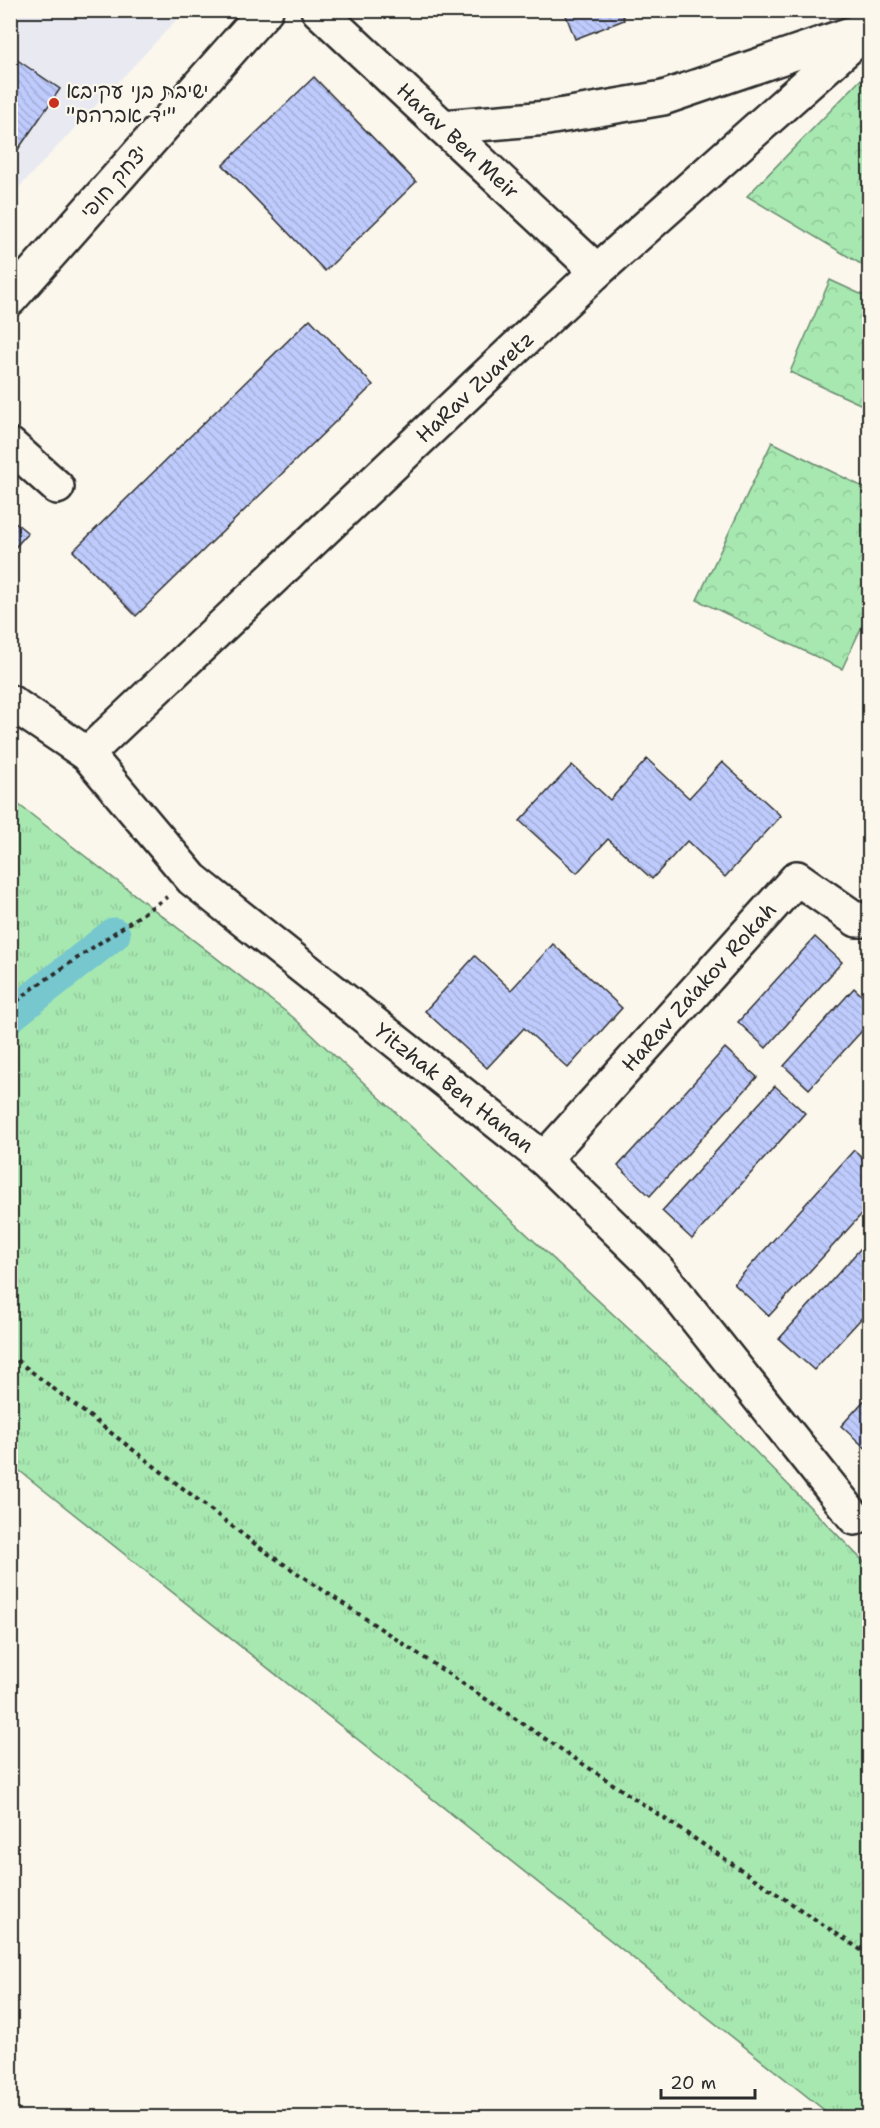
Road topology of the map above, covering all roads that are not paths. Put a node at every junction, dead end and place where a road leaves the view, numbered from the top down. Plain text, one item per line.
1 (266, 10) edge
2 (318, 10) edge
3 (870, 28) edge
4 (442, 127) junction
5 (597, 271) junction
6 (10, 299) edge
7 (10, 445) edge
8 (57, 487) dead end
9 (10, 702) edge
10 (87, 754) junction
11 (870, 920) edge
12 (544, 1159) junction
13 (855, 1518) dead end

1 - 6 street, יצחק חופי
2 - 4 street, Harav Ben Meir
3 - 4 street
3 - 5 street, HaRav Zuaretz
4 - 5 street, Harav Ben Meir
5 - 10 street, HaRav Zuaretz
7 - 8 street
9 - 10 street, Yitzhak Ben Hanan
10 - 12 street, Yitzhak Ben Hanan
11 - 12 street, HaRav Za'akov Rokah
12 - 13 street, Yitzhak Ben Hanan

